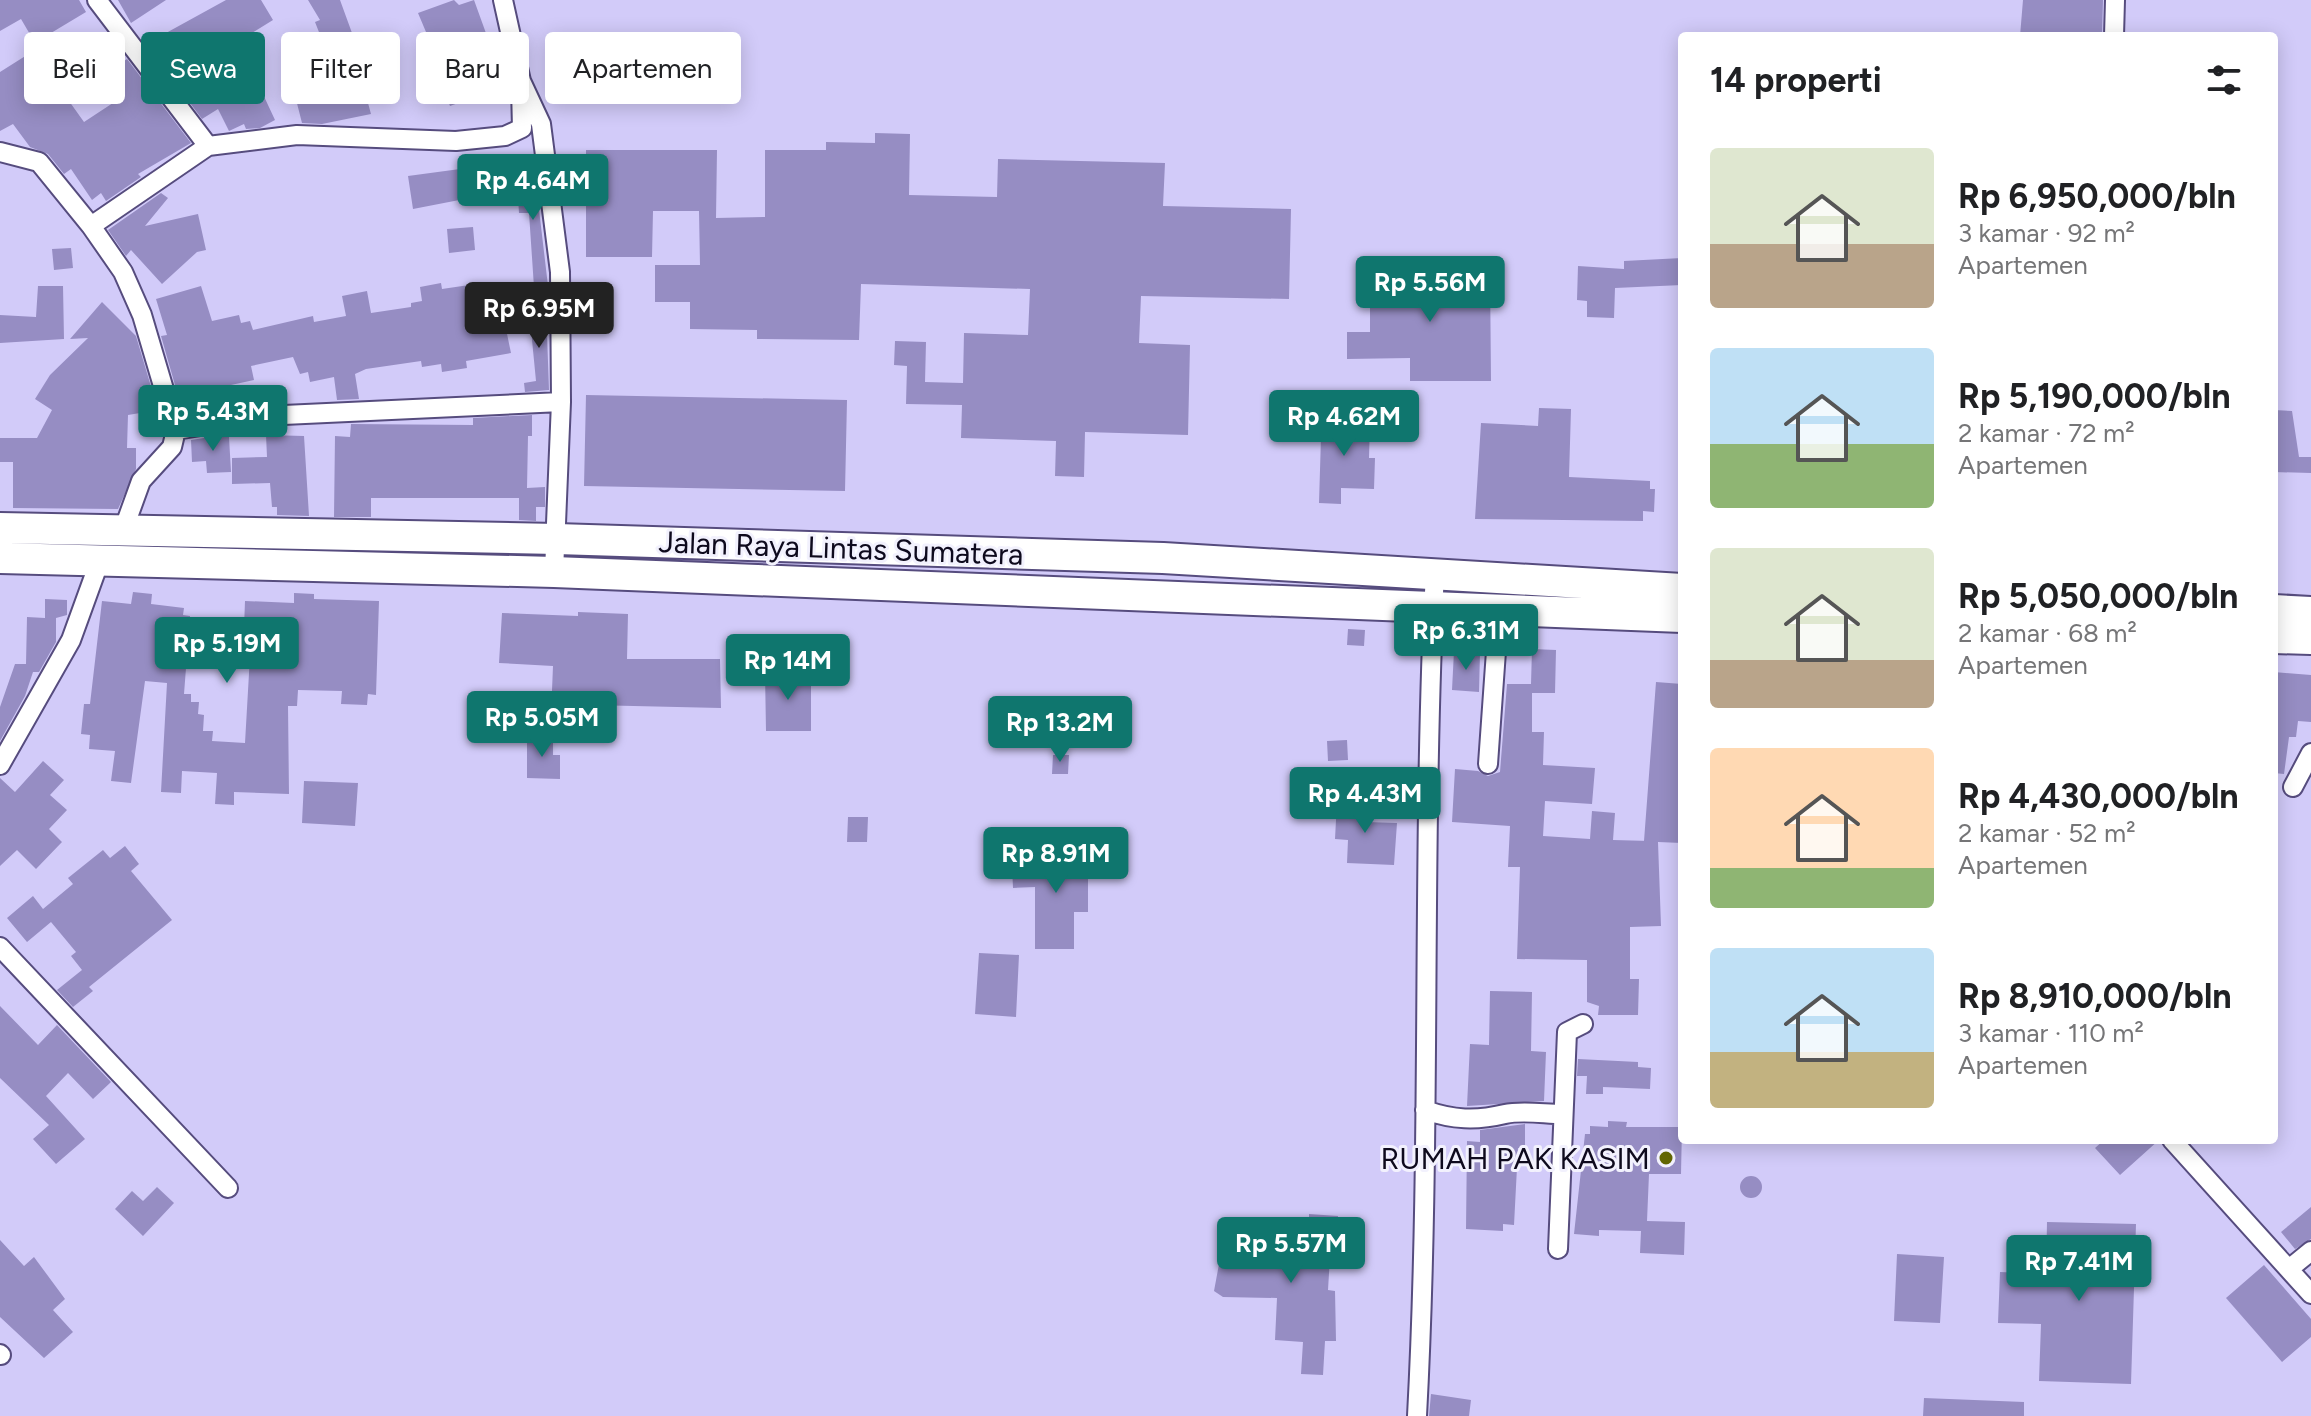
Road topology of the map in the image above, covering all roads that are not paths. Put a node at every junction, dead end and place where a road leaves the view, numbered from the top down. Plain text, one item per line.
1 (97, 0) edge
2 (503, 0) edge
3 (2115, 0) edge
4 (510, 32) edge
5 (2114, 32) edge
6 (529, 98) edge
7 (521, 104) edge
8 (208, 146) junction
9 (0, 152) edge
10 (91, 226) junction
11 (561, 402) junction
12 (176, 430) junction
13 (0, 528) edge
14 (124, 528) junction
15 (557, 539) junction
16 (0, 558) edge
17 (100, 560) junction
18 (554, 572) junction
19 (1435, 572) junction
20 (1678, 589) edge
21 (1433, 607) junction
22 (1499, 609) junction
23 (2278, 610) edge
24 (2311, 612) edge
25 (1678, 617) edge
26 (2278, 638) edge
27 (2311, 639) edge
28 (2311, 753) edge
29 (1488, 764) dead end
30 (0, 765) edge
31 (2293, 787) dead end
32 (0, 947) edge
33 (1583, 1024) dead end
34 (1425, 1110) junction
35 (1562, 1114) junction
36 (2176, 1144) edge
37 (228, 1188) dead end
38 (1558, 1249) dead end
39 (2311, 1251) edge
40 (2289, 1269) junction
41 (2311, 1294) edge
42 (1417, 1416) edge

1 - 8 street
2 - 4 street
3 - 5 street
6 - 11 street
7 - 8 street
8 - 10 street
9 - 10 street
10 - 12 street
11 - 12 street
11 - 15 street
12 - 14 street
13 - 14 highway, Jalan Raya Lintas Sumatera
14 - 15 highway, Jalan Raya Lintas Sumatera
15 - 18 street
15 - 19 highway, Jalan Raya Lintas Sumatera
16 - 17 highway, Jalan Raya Lintas Sumatera
17 - 18 highway, Jalan Raya Lintas Sumatera
17 - 30 street
18 - 21 highway, Jalan Raya Lintas Sumatera
19 - 20 highway, Jalan Raya Lintas Sumatera
19 - 21 street
21 - 22 highway, Jalan Raya Lintas Sumatera
21 - 34 street
22 - 25 highway, Jalan Raya Lintas Sumatera
22 - 29 street
23 - 24 highway
26 - 27 highway
28 - 31 street
32 - 37 street
33 - 35 street
34 - 35 street
34 - 42 street
35 - 38 street
36 - 40 street
39 - 40 street
40 - 41 street

